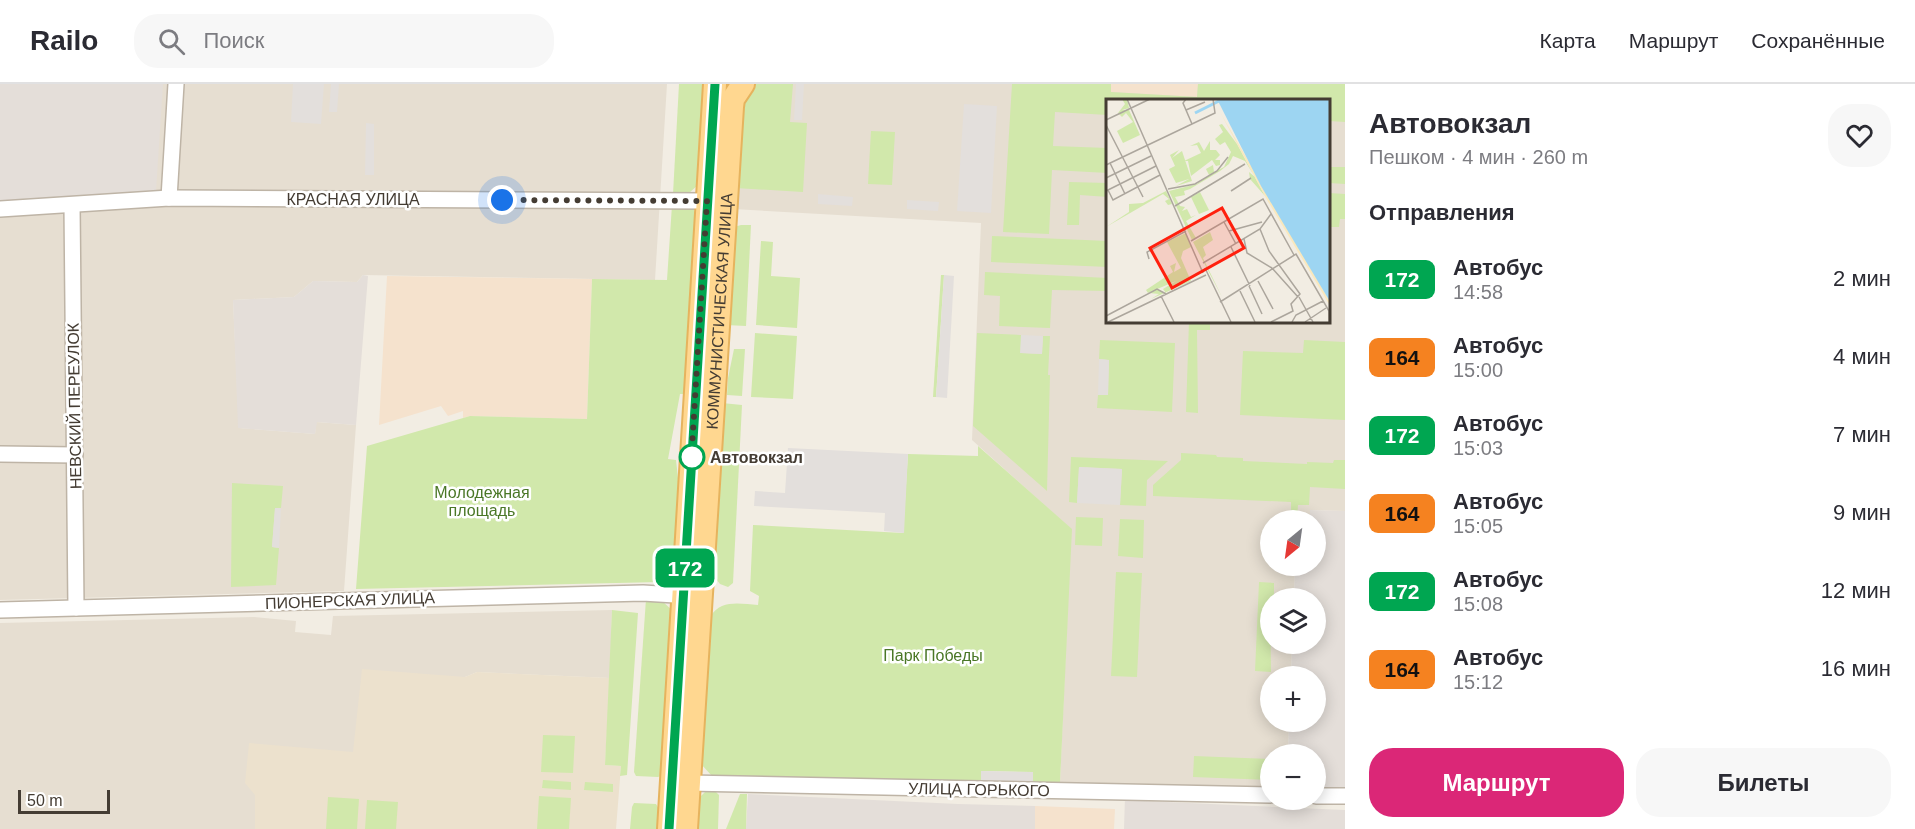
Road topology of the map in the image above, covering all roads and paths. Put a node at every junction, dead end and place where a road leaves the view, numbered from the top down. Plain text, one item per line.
1 (176, 84) edge
2 (715, 84) edge
3 (743, 84) edge
4 (169, 198) junction
5 (707, 201) junction
6 (72, 205) junction
7 (0, 209) edge
8 (0, 454) edge
9 (75, 455) junction
10 (692, 596) junction
11 (76, 608) junction
12 (0, 610) edge
13 (688, 783) junction
14 (1260, 795) edge
15 (1326, 796) edge
16 (1345, 796) edge
17 (669, 829) edge
18 (686, 829) edge

1 - 4 street
2 - 5 main road, КОММУНИСТИЧЕСКАЯ УЛИЦА
3 - 10 main road, КОММУНИСТИЧЕСКАЯ УЛИЦА
4 - 5 street, КРАСНАЯ УЛИЦА
4 - 6 street, КРАСНАЯ УЛИЦА
5 - 10 main road, КОММУНИСТИЧЕСКАЯ УЛИЦА
6 - 7 street, КРАСНАЯ УЛИЦА
6 - 9 street, НЕВСКИЙ ПЕРЕУЛОК
8 - 9 street
9 - 11 street, НЕВСКИЙ ПЕРЕУЛОК
10 - 11 street, ПИОНЕРСКАЯ УЛИЦА
10 - 13 main road, КОММУНИСТИЧЕСКАЯ УЛИЦА
10 - 17 main road, КОММУНИСТИЧЕСКАЯ УЛИЦА
11 - 12 street, ПИОНЕРСКАЯ УЛИЦА
13 - 14 street, УЛИЦА ГОРЬКОГО
13 - 18 main road, КОММУНИСТИЧЕСКАЯ УЛИЦА
15 - 16 street

